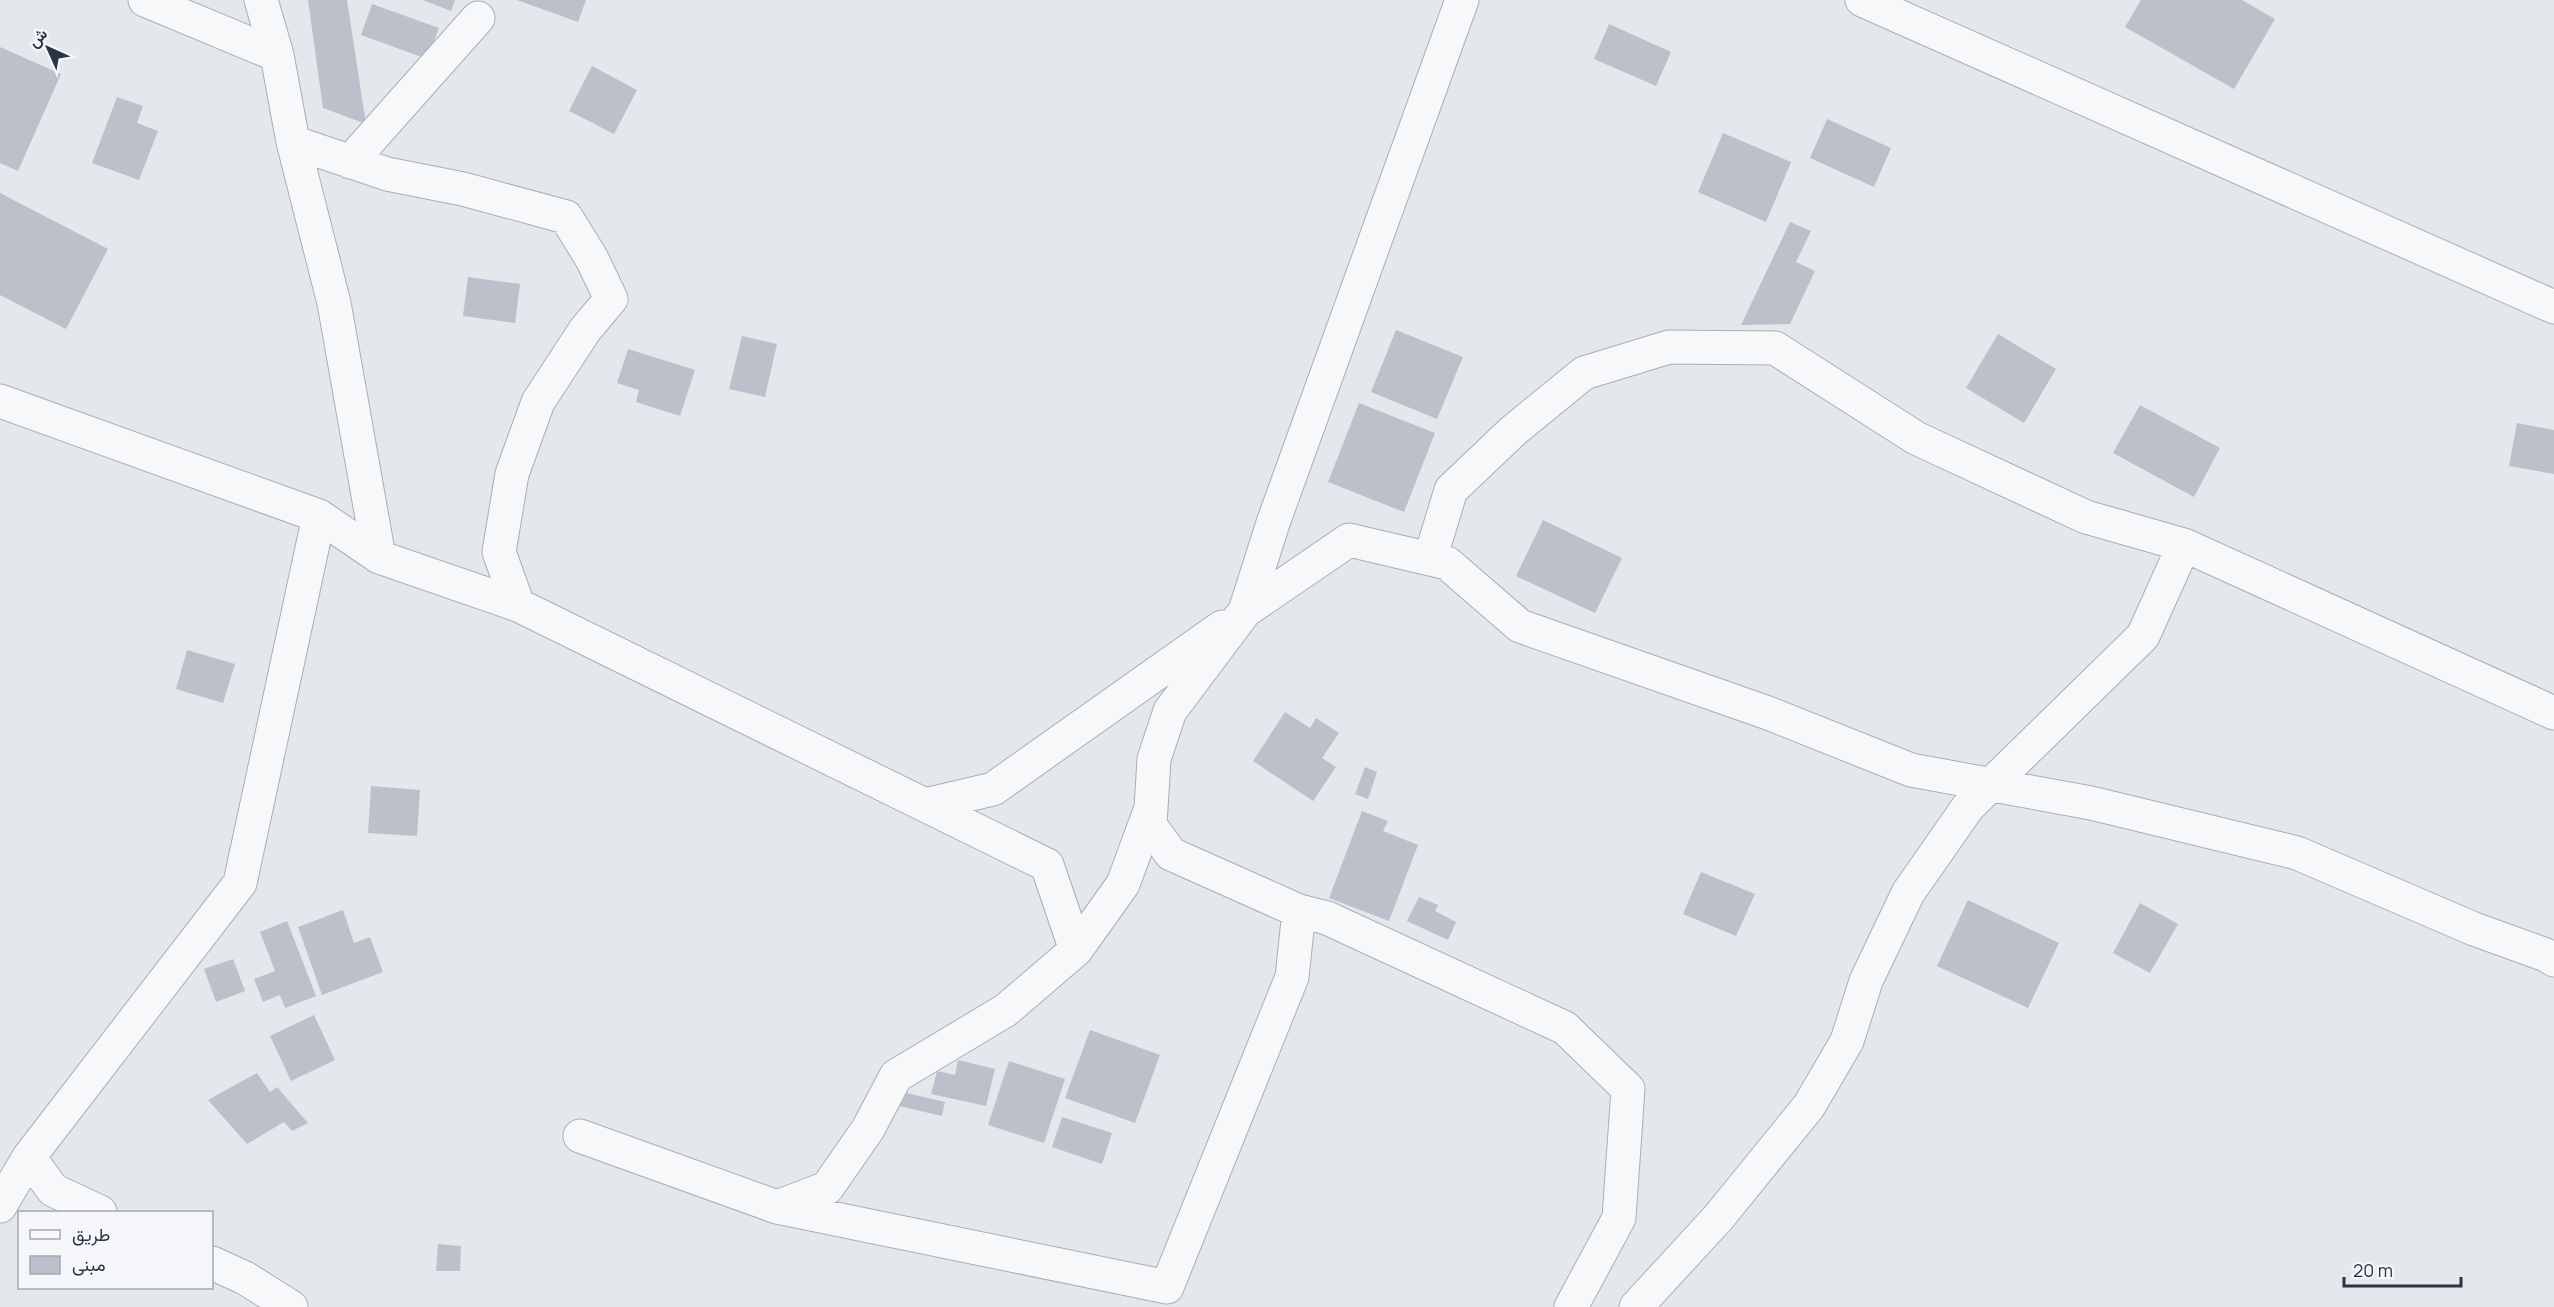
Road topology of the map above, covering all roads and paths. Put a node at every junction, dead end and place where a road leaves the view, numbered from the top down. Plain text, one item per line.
1 (145, 0) edge
2 (261, 0) edge
3 (1462, 0) edge
4 (1862, 0) edge
5 (477, 18) dead end
6 (277, 55) junction
7 (293, 142) junction
8 (350, 162) junction
9 (2554, 307) edge
10 (0, 401) edge
11 (319, 516) junction
12 (2184, 545) junction
13 (379, 557) junction
14 (1430, 559) junction
15 (518, 605) junction
16 (1245, 611) junction
17 (2554, 713) edge
18 (1991, 784) junction
19 (925, 805) junction
20 (1151, 808) junction
21 (1299, 911) junction
22 (1076, 950) junction
23 (2554, 960) edge
24 (580, 1136) dead end
25 (29, 1157) junction
26 (0, 1206) edge
27 (777, 1207) junction
28 (98, 1211) edge
29 (213, 1263) edge
30 (291, 1307) edge
31 (1571, 1307) edge
32 (1636, 1307) edge

1 - 6 street
2 - 6 street
3 - 16 street
4 - 9 street
5 - 8 street
6 - 7 street
7 - 8 street
7 - 13 street
8 - 15 street
10 - 11 street
11 - 13 street
11 - 25 street
12 - 14 street
12 - 17 street
12 - 18 street
13 - 15 street
14 - 16 street
14 - 18 street
15 - 19 street
16 - 19 street
16 - 20 street
18 - 23 street
18 - 32 street
19 - 22 street
20 - 21 street
20 - 22 street
21 - 27 street
21 - 31 street
22 - 27 street
24 - 27 street
25 - 26 street
25 - 28 street
29 - 30 street

